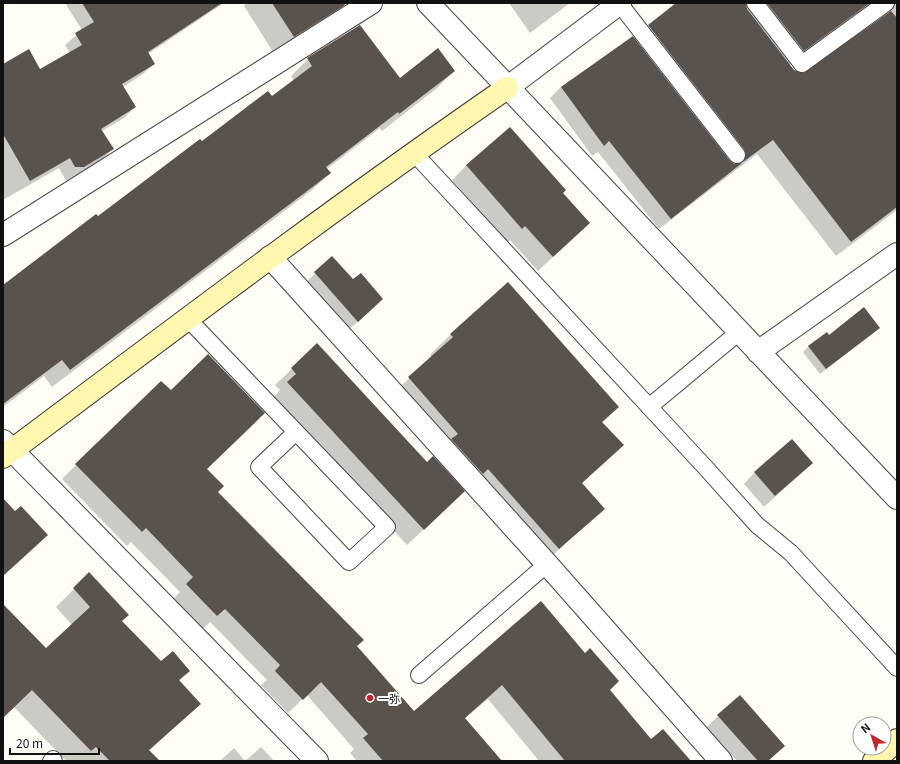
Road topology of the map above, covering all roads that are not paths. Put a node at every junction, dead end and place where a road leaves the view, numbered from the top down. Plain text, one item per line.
1 (371, 3) edge
2 (428, 3) edge
3 (620, 3) edge
4 (755, 3) edge
5 (886, 3) edge
6 (507, 88) junction
7 (414, 153) junction
8 (737, 155) dead end
9 (3, 235) edge
10 (897, 254) edge
11 (270, 257) junction
12 (189, 320) junction
13 (739, 332) junction
14 (758, 352) junction
15 (649, 407) junction
16 (296, 432) junction
17 (6, 449) edge
18 (897, 498) edge
19 (547, 564) junction
20 (897, 668) edge
21 (420, 675) dead end
22 (897, 740) edge
23 (51, 761) edge
24 (54, 761) edge
25 (317, 761) edge
26 (721, 761) edge
27 (874, 761) edge

1 - 9 street
2 - 6 street
3 - 6 street
3 - 8 lane
4 - 5 lane
6 - 7 street
6 - 13 street
7 - 11 street
7 - 15 lane
10 - 14 street
11 - 12 street
11 - 19 street
12 - 16 lane
12 - 17 street
13 - 14 street
13 - 15 lane
14 - 18 street
15 - 20 lane
16 - 16 lane
17 - 25 street
19 - 21 lane
19 - 26 street
22 - 27 street
23 - 24 lane

